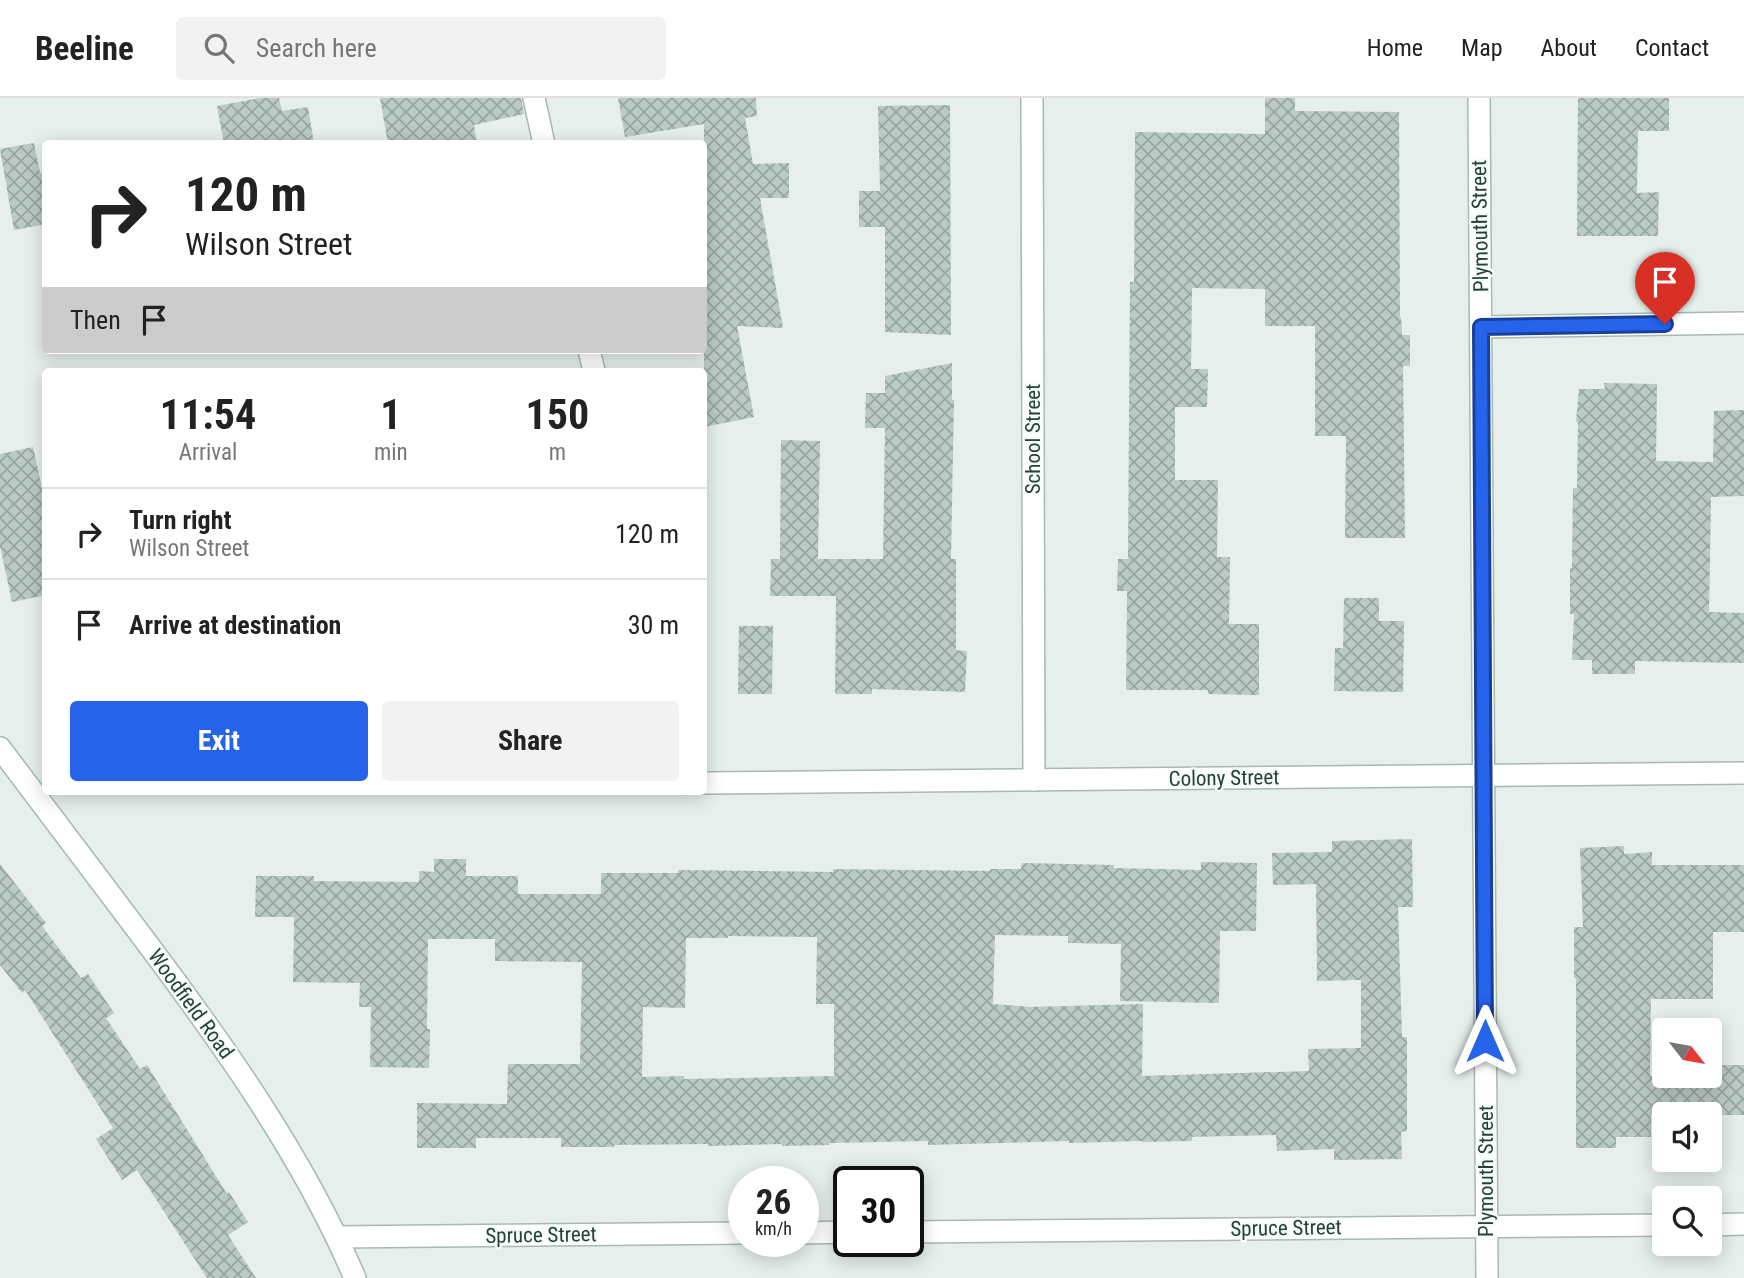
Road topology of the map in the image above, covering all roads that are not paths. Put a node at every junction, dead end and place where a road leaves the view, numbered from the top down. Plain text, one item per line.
1 (534, 98) edge
2 (1032, 98) edge
3 (1479, 98) edge
4 (543, 140) edge
5 (1744, 323) edge
6 (1481, 327) junction
7 (0, 748) edge
8 (1744, 773) edge
9 (1483, 776) junction
10 (1034, 780) junction
11 (707, 783) edge
12 (38, 790) edge
13 (1744, 1224) edge
14 (1652, 1225) edge
15 (1722, 1225) edge
16 (1486, 1227) junction
17 (924, 1232) edge
18 (728, 1233) edge
19 (337, 1237) junction
20 (355, 1278) edge
21 (1487, 1278) edge

1 - 4 street
2 - 10 street, School Street
3 - 6 street, Plymouth Street
5 - 6 street
6 - 9 street, Plymouth Street
7 - 12 street, Woodfield Road
8 - 9 street, Colony Street
9 - 10 street, Colony Street
9 - 16 street, Plymouth Street
10 - 11 street, Colony Street
12 - 19 street, Woodfield Road
13 - 15 street
14 - 16 street, Spruce Street
16 - 17 street, Spruce Street
16 - 21 street, Plymouth Street
18 - 19 street, Spruce Street
19 - 20 street, Woodfield Road

